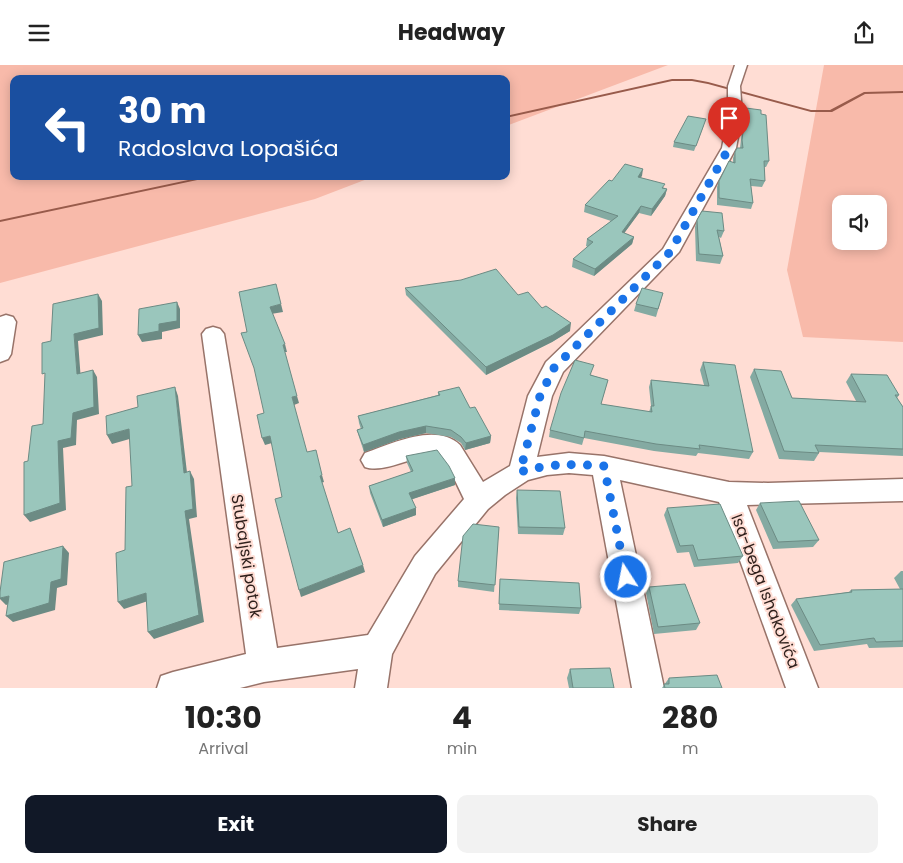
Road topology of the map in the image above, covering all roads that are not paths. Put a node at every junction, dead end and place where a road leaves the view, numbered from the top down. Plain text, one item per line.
1 (741, 65) edge
2 (6, 322) dead end
3 (213, 334) dead end
4 (0, 354) edge
5 (374, 460) dead end
6 (604, 466) junction
7 (520, 472) junction
8 (903, 490) edge
9 (729, 493) junction
10 (479, 501) junction
11 (377, 650) junction
12 (264, 666) junction
13 (173, 688) edge
14 (370, 688) edge
15 (648, 688) edge
16 (802, 688) edge

1 - 7 street
2 - 4 street
3 - 12 street, Stubaljski potok
5 - 10 street
6 - 7 street
6 - 9 street
6 - 15 street
7 - 10 street
8 - 9 street
9 - 16 street, Isa-bega Ishakovića
10 - 11 street
11 - 12 street
11 - 14 street
12 - 13 street

